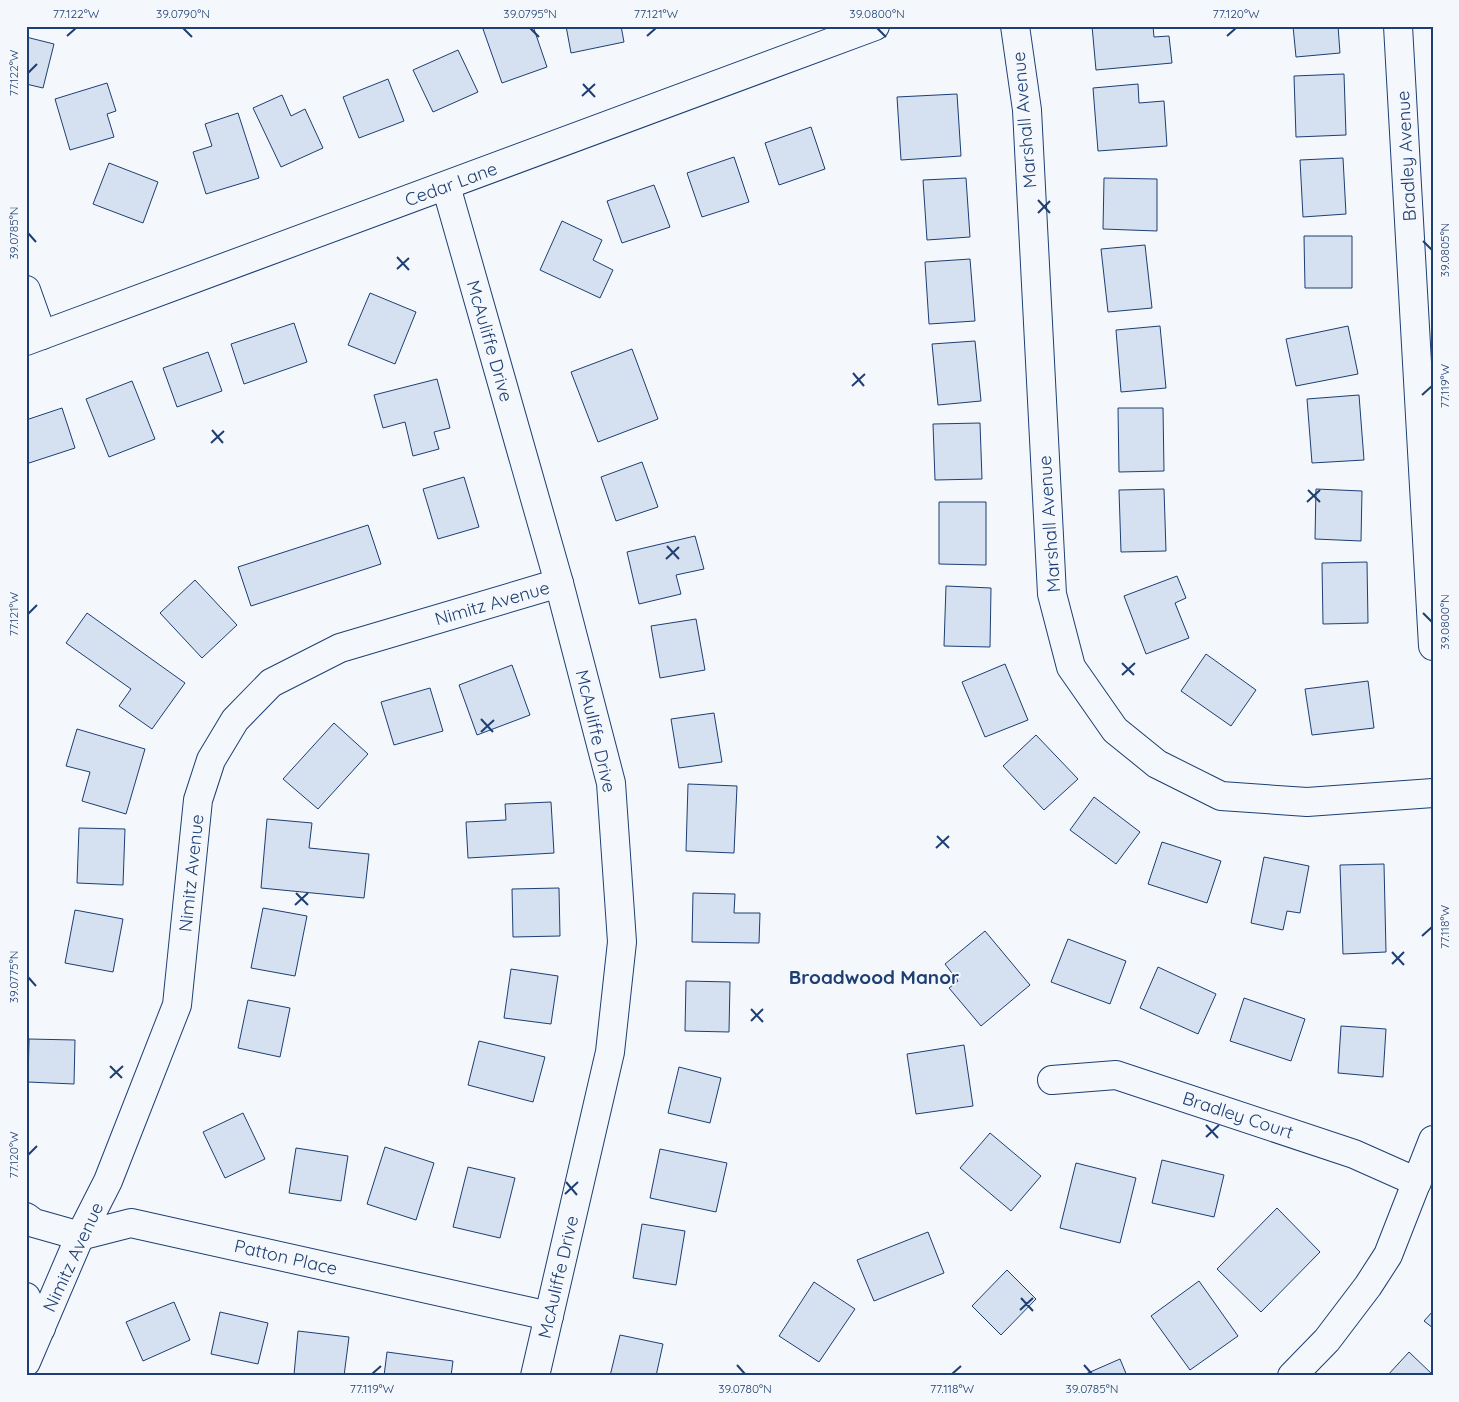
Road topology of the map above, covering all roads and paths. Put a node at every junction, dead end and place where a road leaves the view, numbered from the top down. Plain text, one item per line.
1 (874, 26) edge
2 (1016, 26) edge
3 (1398, 26) edge
4 (446, 186) junction
5 (26, 290) edge
6 (34, 338) edge
7 (559, 583) junction
8 (1433, 646) edge
9 (1433, 794) edge
10 (1052, 1080) dead end
11 (1433, 1140) edge
12 (1417, 1182) junction
13 (26, 1217) edge
14 (80, 1236) junction
15 (26, 1297) edge
16 (549, 1316) junction
17 (41, 1328) junction
18 (26, 1362) edge
19 (535, 1376) edge
20 (1292, 1376) edge

1 - 4 street, Cedar Lane
2 - 9 street, Marshall Avenue
3 - 8 street, Bradley Avenue
4 - 6 street, Cedar Lane
4 - 7 street, McAuliffe Drive
5 - 6 street
7 - 14 street, Nimitz Avenue
7 - 16 street, McAuliffe Drive
10 - 12 street, Bradley Court
11 - 12 street
12 - 20 street
13 - 14 street
14 - 16 street, Patton Place
14 - 17 street, Nimitz Avenue
15 - 17 street
16 - 19 street, McAuliffe Drive
17 - 18 street, Nimitz Avenue

